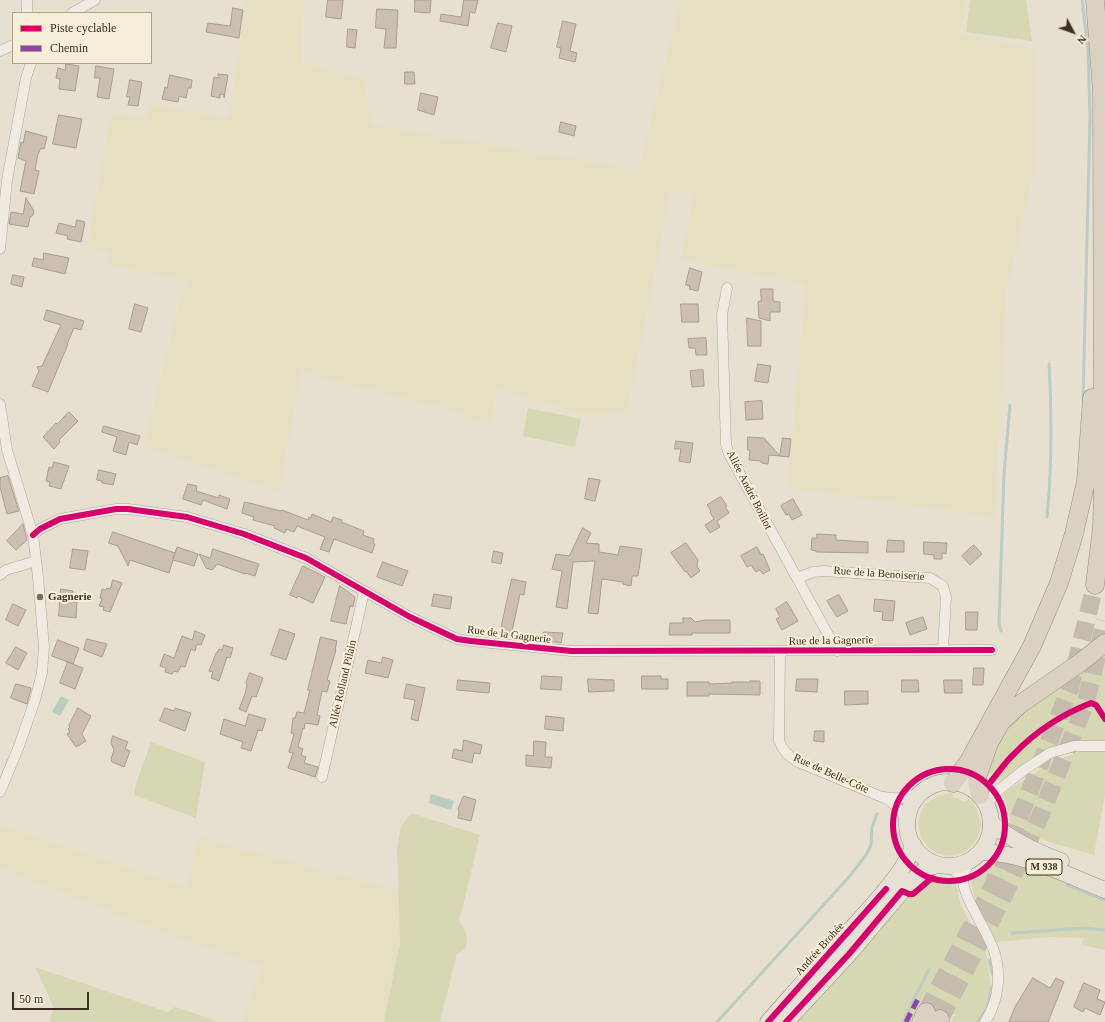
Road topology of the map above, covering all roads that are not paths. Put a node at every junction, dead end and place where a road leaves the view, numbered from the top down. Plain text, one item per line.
1 (27, 0) edge
2 (95, 0) edge
3 (1095, 0) edge
4 (27, 12) edge
5 (74, 12) edge
6 (12, 45) edge
7 (0, 51) edge
8 (31, 64) edge
9 (0, 249) edge
10 (727, 288) dead end
11 (1103, 342) junction
12 (0, 404) edge
13 (4, 451) edge
14 (33, 535) junction
15 (36, 561) junction
16 (0, 575) edge
17 (796, 578) junction
18 (1095, 585) tunnel mouth
19 (364, 592) junction
20 (1105, 643) edge
21 (943, 650) junction
22 (992, 650) dead end
23 (837, 651) junction
24 (780, 652) junction
25 (1105, 746) edge
26 (322, 776) dead end
27 (953, 782) junction
28 (0, 792) edge
29 (922, 792) junction
30 (884, 797) junction
31 (984, 801) junction
32 (908, 822) junction
33 (991, 823) junction
34 (913, 844) junction
35 (976, 856) junction
36 (943, 866) junction
37 (1105, 878) edge
38 (963, 880) junction
39 (1105, 890) edge
40 (768, 1022) edge
41 (786, 1022) edge
42 (985, 1022) edge

1 - 4 street
2 - 5 street
3 - 11 highway
6 - 7 street
8 - 9 street
10 - 17 street, Allée André Boillot
11 - 18 highway
11 - 27 highway
12 - 13 street
13 - 14 street
14 - 15 street
14 - 19 street, Rue de la Gagnerie
15 - 16 street
15 - 28 street
17 - 21 street, Rue de la Benoiserie
17 - 23 street, Allée André Boillot
19 - 24 street, Rue de la Gagnerie
19 - 26 street, Allée Rolland Pilain
20 - 31 highway
21 - 22 street, Rue de la Gagnerie
21 - 23 street, Rue de la Gagnerie
23 - 24 street, Rue de la Gagnerie
24 - 30 street, Rue de Belle-Côte
25 - 31 street
27 - 29 main road
27 - 31 main road
29 - 30 street, Rue de Belle-Côte
29 - 32 main road
30 - 32 street, Rue de Belle-Côte
31 - 33 main road
32 - 34 main road
33 - 35 main road
33 - 37 main road, M 938
34 - 36 main road
34 - 40 main road, Andrée Brohée
35 - 36 main road, M 938
35 - 38 street
35 - 39 main road, M 938
36 - 38 street
36 - 41 main road, M 938
38 - 42 street

